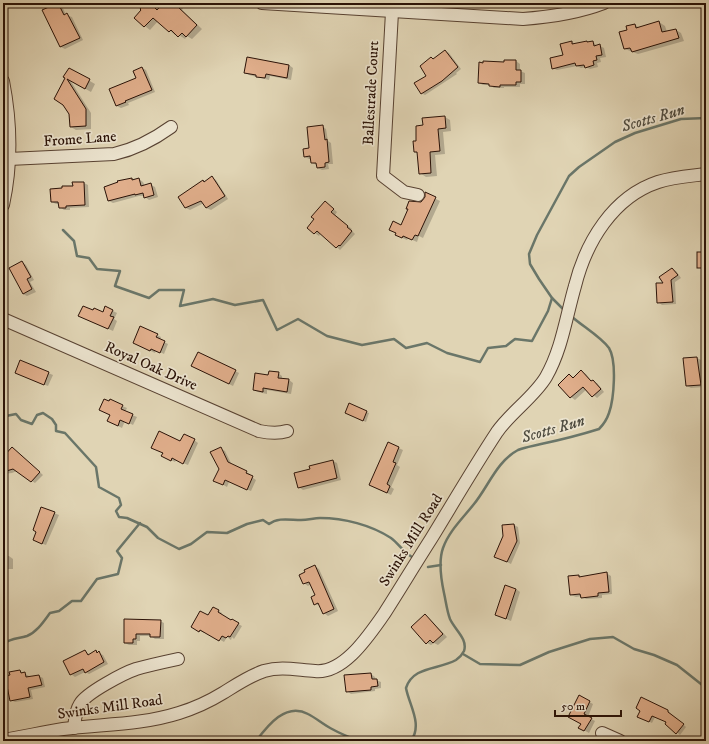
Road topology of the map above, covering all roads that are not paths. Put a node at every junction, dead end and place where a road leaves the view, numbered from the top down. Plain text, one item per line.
1 (262, 3) edge
2 (604, 3) edge
3 (392, 12) junction
4 (3, 81) edge
5 (171, 128) dead end
6 (9, 159) junction
7 (706, 174) edge
8 (418, 194) dead end
9 (3, 205) edge
10 (3, 319) edge
11 (287, 431) dead end
12 (178, 659) dead end
13 (74, 728) junction
14 (602, 733) dead end
15 (3, 740) edge
16 (620, 741) edge

1 - 3 street
2 - 3 street
3 - 8 street, Ballestrade Court
4 - 6 street
5 - 6 street, Frome Lane
6 - 9 street
7 - 13 street, Swinks Mill Road
10 - 11 street, Royal Oak Drive
12 - 13 street
13 - 15 street, Swinks Mill Road
14 - 16 street

